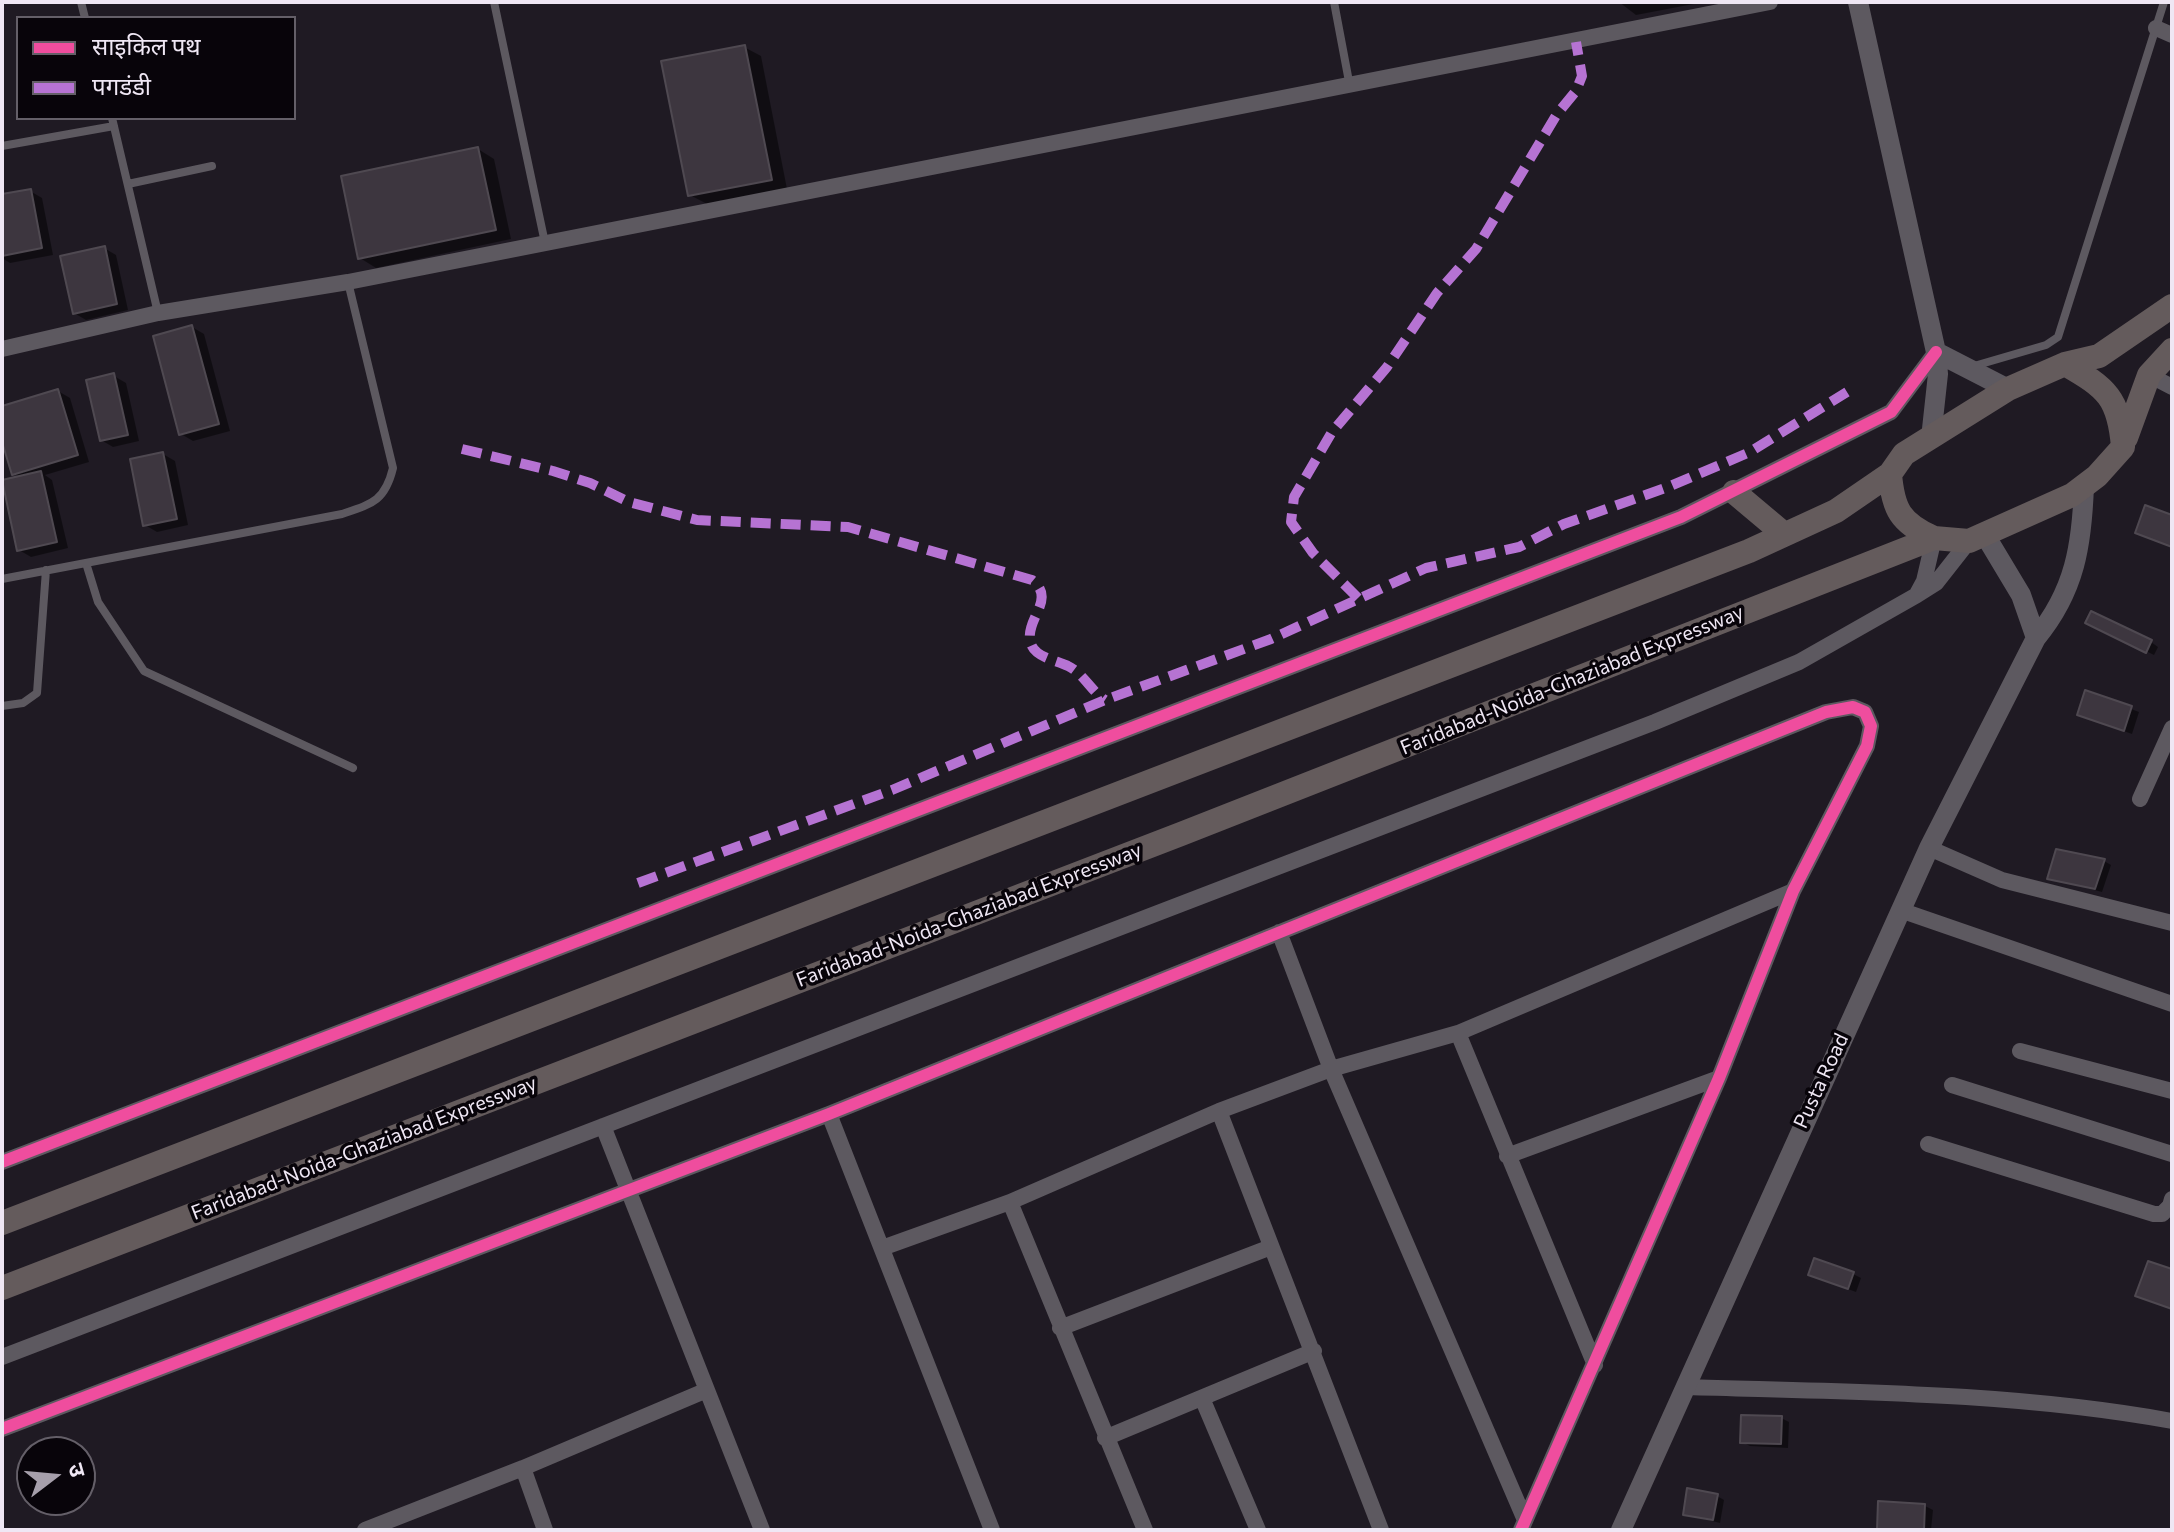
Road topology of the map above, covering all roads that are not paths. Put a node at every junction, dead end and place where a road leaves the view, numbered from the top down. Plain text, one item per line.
1 (494, 2) edge
2 (1334, 2) edge
3 (1770, 2) edge
4 (1858, 2) edge
5 (2164, 2) edge
6 (2156, 28) junction
7 (2172, 35) edge
8 (1350, 87) junction
9 (113, 122) edge
10 (2, 146) edge
11 (212, 166) dead end
12 (128, 184) junction
13 (545, 243) junction
14 (348, 282) junction
15 (2167, 309) edge
16 (158, 313) junction
17 (2, 349) edge
18 (2172, 350) edge
19 (1936, 352) junction
20 (2065, 364) junction
21 (1966, 369) junction
22 (2149, 375) junction
23 (2172, 387) edge
24 (2008, 389) junction
25 (1931, 438) junction
26 (2123, 447) junction
27 (1890, 474) junction
28 (2084, 485) junction
29 (1734, 492) junction
30 (1784, 534) junction
31 (1934, 538) junction
32 (1977, 538) junction
33 (86, 563) junction
34 (46, 570) junction
35 (2, 579) edge
36 (1917, 595) junction
37 (2036, 638) junction
38 (2, 706) edge
39 (2172, 729) edge
40 (353, 768) dead end
41 (2140, 799) dead end
42 (1929, 848) junction
43 (1793, 891) junction
44 (1900, 910) junction
45 (2172, 923) edge
46 (1279, 932) junction
47 (2172, 1004) edge
48 (1458, 1033) junction
49 (2020, 1051) dead end
50 (1331, 1069) junction
51 (1719, 1078) junction
52 (1952, 1085) dead end
53 (2172, 1091) edge
54 (1219, 1111) junction
55 (829, 1114) junction
56 (603, 1126) junction
57 (1928, 1144) dead end
58 (2172, 1154) edge
59 (1507, 1156) junction
60 (2, 1162) edge
61 (627, 1189) junction
62 (2172, 1199) edge
63 (1010, 1202) junction
64 (2, 1223) edge
65 (1271, 1247) junction
66 (882, 1248) junction
67 (2, 1288) edge
68 (1060, 1328) junction
69 (1314, 1351) junction
70 (2, 1357) edge
71 (1595, 1365) junction
72 (1687, 1387) junction
73 (707, 1390) junction
74 (1202, 1398) junction
75 (2172, 1421) edge
76 (2, 1429) edge
77 (1105, 1438) junction
78 (523, 1468) junction
79 (1523, 1525) edge
80 (365, 1530) edge
81 (545, 1530) edge
82 (762, 1530) edge
83 (992, 1530) edge
84 (1145, 1530) edge
85 (1258, 1530) edge
86 (1381, 1530) edge
87 (1621, 1530) edge

1 - 13 lane
2 - 8 lane
3 - 8 street
4 - 19 street
5 - 6 lane
6 - 7 street
6 - 21 lane
8 - 13 street
9 - 10 lane
9 - 12 lane
11 - 12 lane
12 - 16 lane
13 - 14 street
14 - 16 street
14 - 33 lane
15 - 20 main road
16 - 17 street
18 - 22 main road
19 - 21 street
19 - 25 street
19 - 29 street
20 - 24 main road
20 - 26 main road
21 - 24 street
22 - 23 street
22 - 26 main road
24 - 25 main road
25 - 27 main road
26 - 28 main road, Faridabad-Noida-Ghaziabad Expressway
27 - 30 main road
27 - 31 main road, Faridabad-Noida-Ghaziabad Expressway
28 - 32 main road, Faridabad-Noida-Ghaziabad Expressway
28 - 37 street, Pusta Road
29 - 30 main road
29 - 60 street
30 - 64 main road
31 - 32 main road, Faridabad-Noida-Ghaziabad Expressway
31 - 36 street
31 - 67 main road, Faridabad-Noida-Ghaziabad Expressway
32 - 36 street
32 - 37 street
33 - 34 lane
33 - 40 lane
34 - 35 lane
34 - 38 lane
36 - 56 street
37 - 42 street, Pusta Road
39 - 41 street
42 - 44 street, Pusta Road
42 - 45 street
43 - 46 street
43 - 48 street
43 - 51 street
44 - 47 street
44 - 72 street, Pusta Road
46 - 50 street
46 - 55 street
48 - 50 street
48 - 59 street
49 - 53 street
50 - 54 street
50 - 79 street
51 - 59 street
51 - 71 street
52 - 58 street
54 - 63 street
54 - 65 street
55 - 61 street
55 - 66 street
56 - 61 street
56 - 70 street
57 - 62 street
59 - 71 street
61 - 73 street
61 - 76 street
63 - 66 street
63 - 68 street
65 - 68 street
65 - 69 street
66 - 83 street
68 - 77 street
69 - 74 street
69 - 86 street
71 - 79 street
72 - 75 street
72 - 87 street, Pusta Road
73 - 78 street
73 - 82 street
74 - 77 street
74 - 85 street
77 - 84 street
78 - 80 street
78 - 81 street

